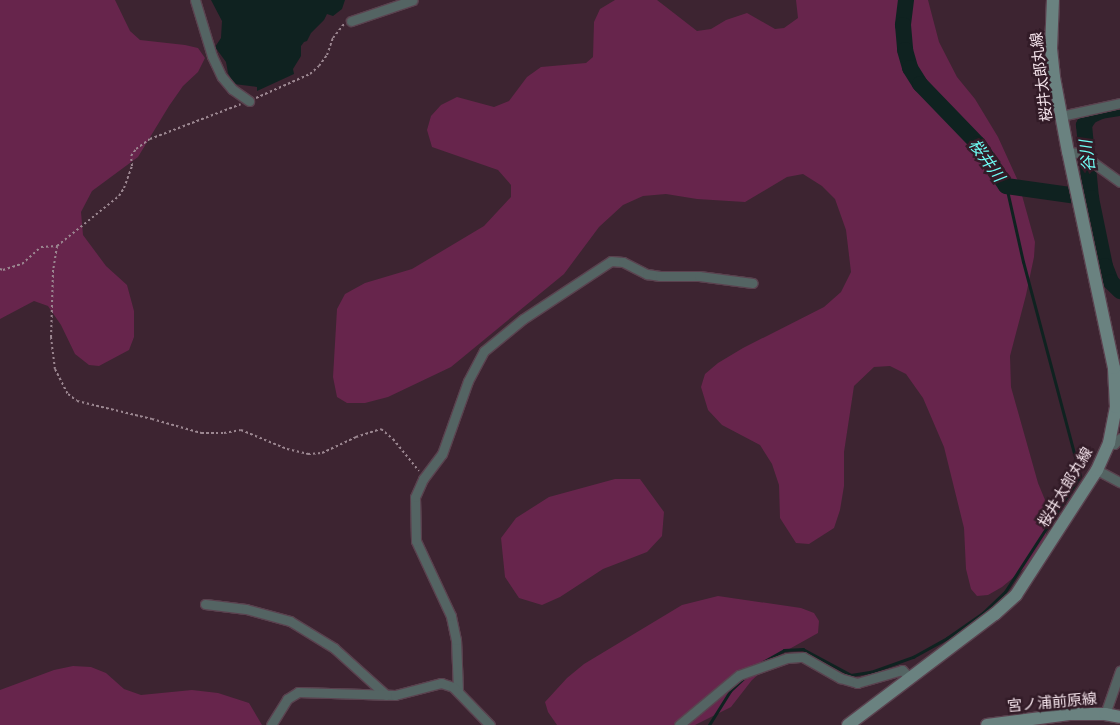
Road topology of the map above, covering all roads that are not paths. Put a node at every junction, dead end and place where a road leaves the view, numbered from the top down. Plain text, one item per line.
1 (195, 0) edge
2 (413, 0) edge
3 (1053, 0) edge
4 (351, 20) road end
5 (249, 101) road end
6 (1120, 102) edge
7 (1061, 116) junction
8 (1074, 153) junction
9 (1120, 182) edge
10 (753, 283) dead end
11 (1115, 441) edge
12 (1097, 470) junction
13 (1120, 482) edge
14 (205, 604) dead end
15 (1120, 671) edge
16 (910, 678) junction
17 (458, 691) junction
18 (386, 695) junction
19 (1105, 714) junction
20 (1120, 717) edge
21 (270, 725) edge
22 (490, 725) edge
23 (679, 725) edge
24 (848, 725) edge
25 (987, 725) edge

1 - 5 street
2 - 4 street
3 - 7 main road, 桜井太郎丸線
6 - 7 street
7 - 8 main road, 桜井太郎丸線
8 - 9 street
8 - 11 main road, 桜井太郎丸線
10 - 17 street
11 - 12 main road, 桜井太郎丸線
12 - 13 street
12 - 16 main road, 桜井太郎丸線
14 - 18 street
15 - 19 street
16 - 23 street
16 - 24 main road, 桜井太郎丸線
17 - 18 street
17 - 22 street
18 - 21 street
19 - 20 main road, 宮ノ浦前原線
19 - 25 main road, 宮ノ浦前原線

